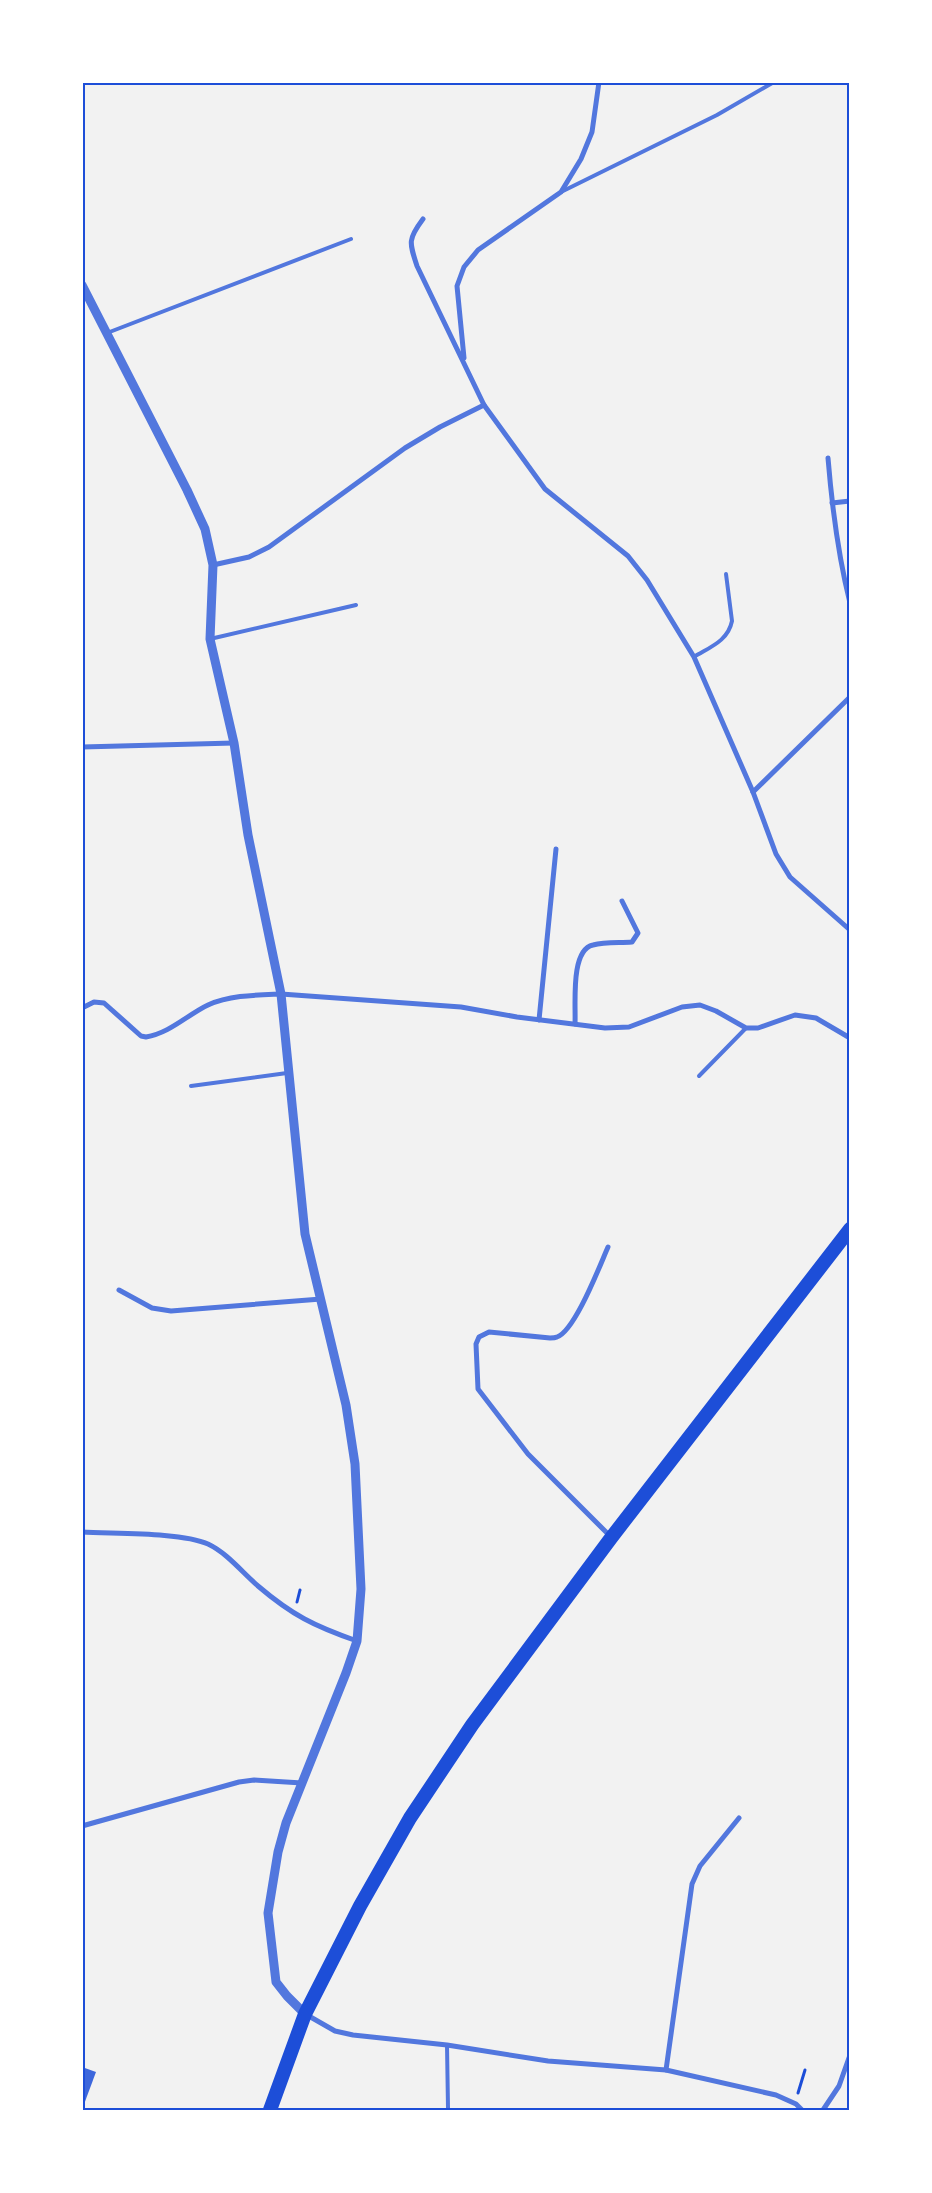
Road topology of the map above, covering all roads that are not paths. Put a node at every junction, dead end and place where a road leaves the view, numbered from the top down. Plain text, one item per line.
1 (599, 82) edge
2 (774, 82) edge
3 (561, 192) junction
4 (423, 219) dead end
5 (351, 239) dead end
6 (82, 285) edge
7 (107, 333) junction
8 (465, 362) junction
9 (484, 405) junction
10 (828, 458) dead end
11 (850, 501) edge
12 (832, 503) junction
13 (213, 565) junction
14 (726, 574) dead end
15 (850, 603) edge
16 (356, 605) dead end
17 (210, 639) junction
18 (694, 657) junction
19 (850, 697) edge
20 (234, 743) junction
21 (82, 747) edge
22 (753, 792) junction
23 (556, 849) dead end
24 (622, 900) dead end
25 (850, 930) edge
26 (281, 994) junction
27 (82, 1008) edge
28 (539, 1020) junction
29 (575, 1024) junction
30 (746, 1028) junction
31 (850, 1038) edge
32 (290, 1073) junction
33 (699, 1076) dead end
34 (191, 1086) dead end
35 (850, 1229) edge
36 (608, 1246) dead end
37 (119, 1290) dead end
38 (321, 1299) junction
39 (82, 1532) edge
40 (611, 1538) junction
41 (357, 1641) junction
42 (302, 1783) junction
43 (739, 1818) dead end
44 (82, 1826) edge
45 (305, 2014) junction
46 (447, 2045) junction
47 (850, 2055) edge
48 (666, 2070) junction
49 (448, 2108) dead end
50 (270, 2110) edge
51 (802, 2110) edge
52 (823, 2110) edge

1 - 3 street
2 - 3 lane
3 - 8 street
4 - 8 street
5 - 7 lane
6 - 7 street
7 - 13 street
8 - 9 street
9 - 13 street
9 - 18 street
10 - 12 street
11 - 12 street
12 - 15 street
13 - 17 street
14 - 18 lane
16 - 17 lane
17 - 20 street
18 - 22 street
19 - 22 street
20 - 21 street
20 - 26 street
22 - 25 street
23 - 28 street
24 - 29 street
26 - 27 street
26 - 28 street
26 - 32 street
28 - 29 street
29 - 30 street
30 - 31 street
30 - 33 lane
32 - 34 lane
32 - 38 street
35 - 40 highway
36 - 40 street
37 - 38 street
38 - 41 street
39 - 41 street
40 - 45 highway
41 - 42 street
42 - 44 street
42 - 45 street
43 - 48 street
45 - 46 street
45 - 50 highway
46 - 48 street
46 - 49 lane
47 - 52 street
48 - 51 street

